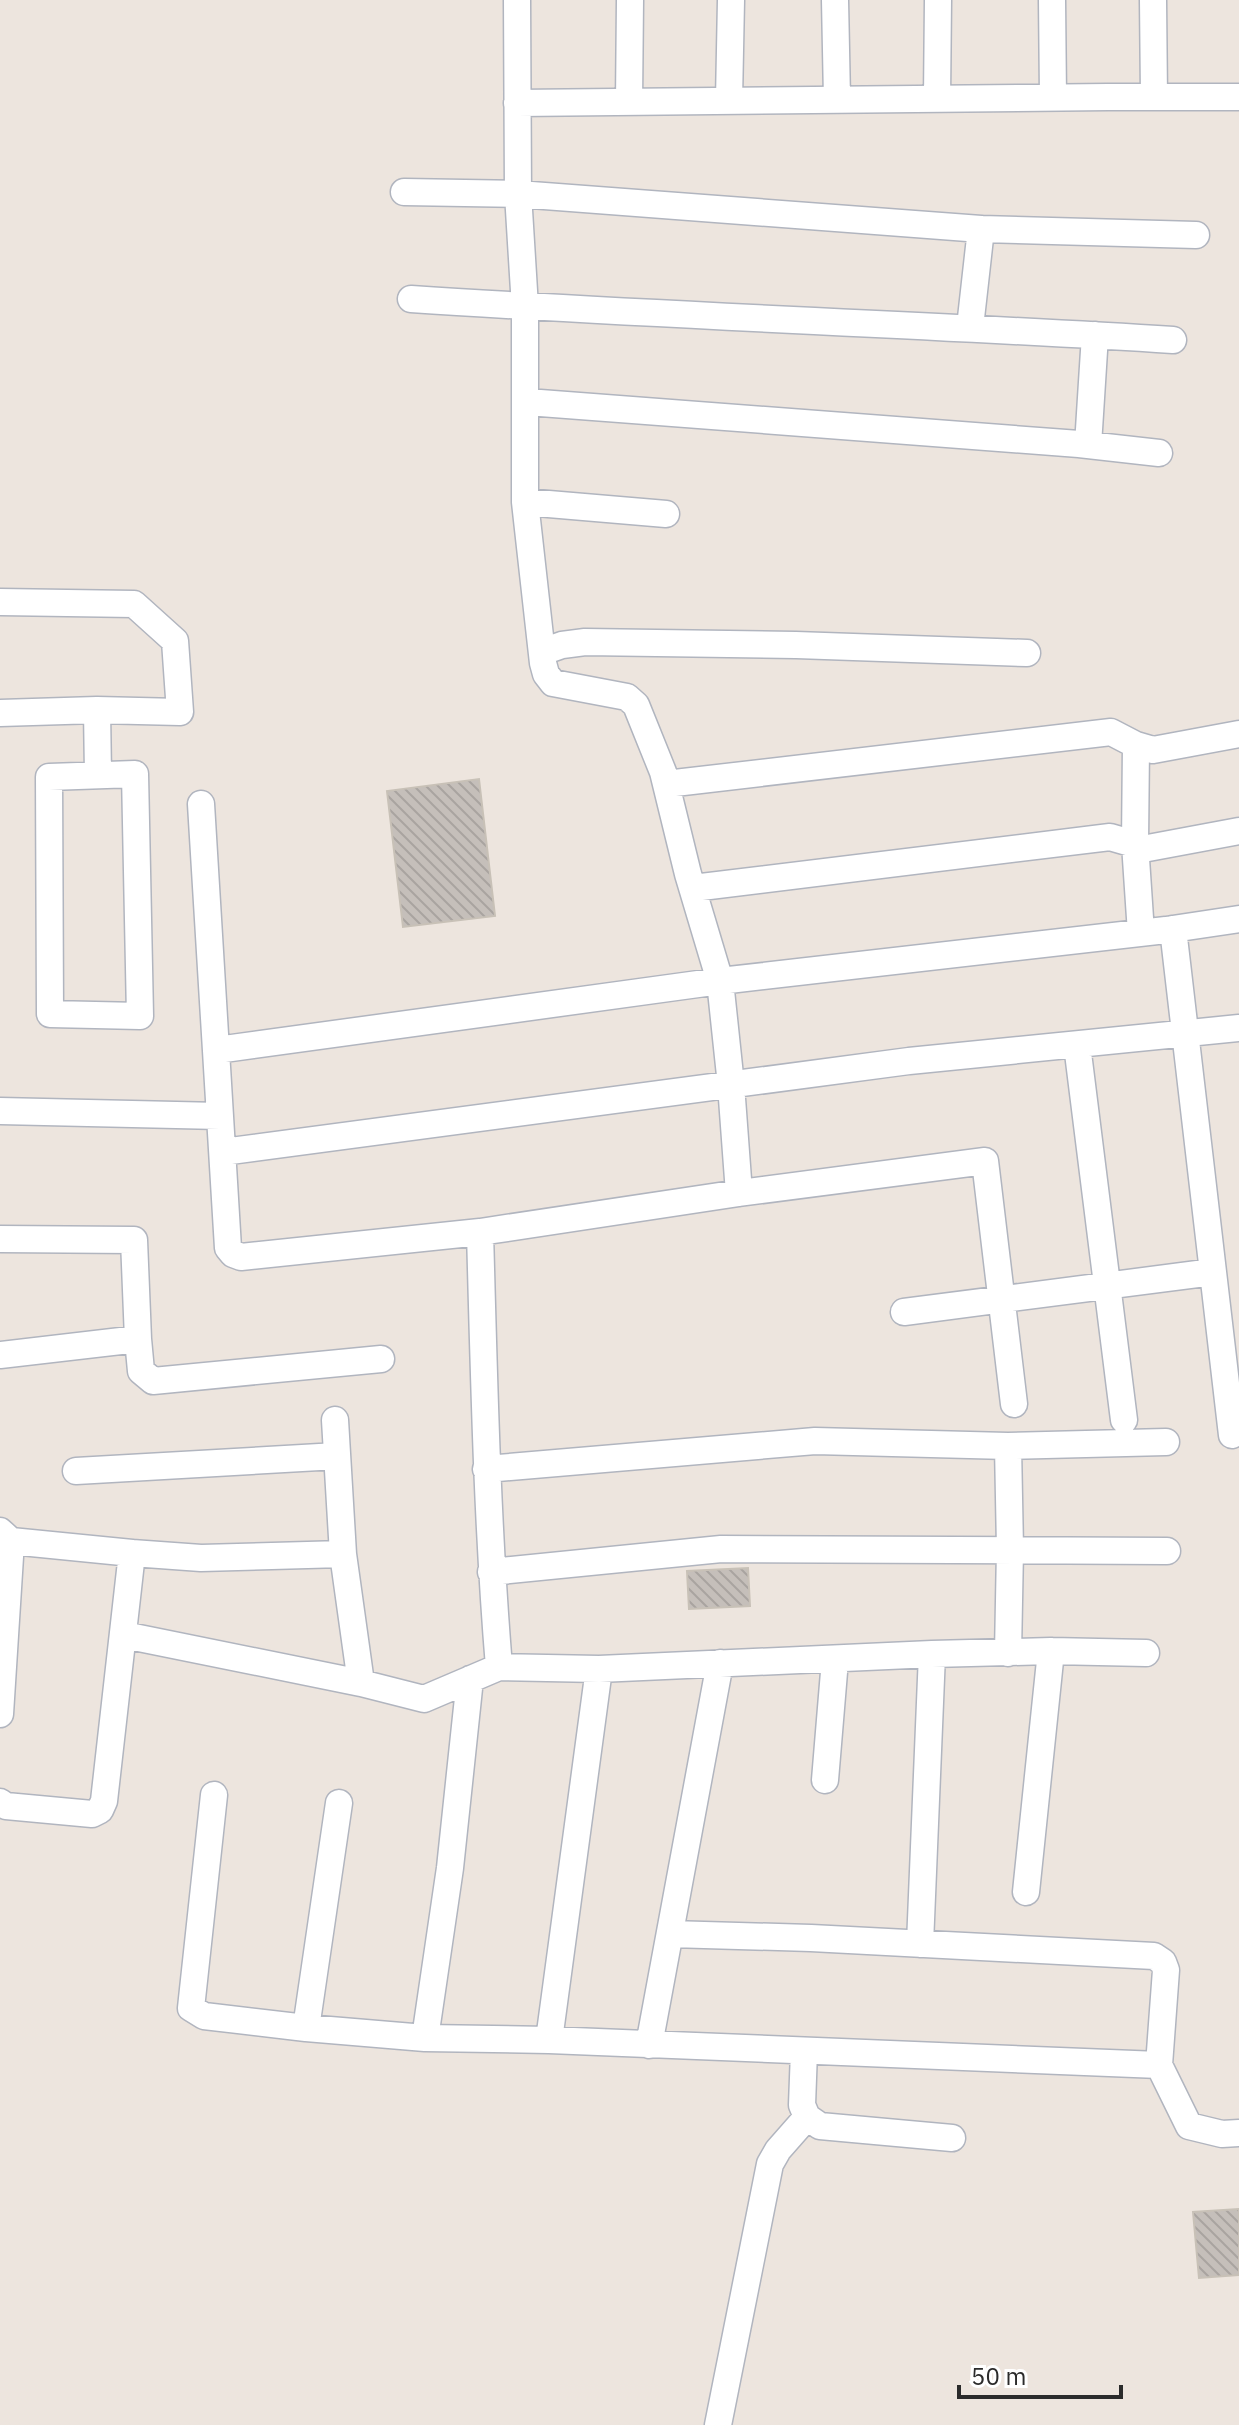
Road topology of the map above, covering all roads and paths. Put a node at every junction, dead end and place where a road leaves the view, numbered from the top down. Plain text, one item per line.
1 (517, 0) edge
2 (630, 0) edge
3 (731, 0) edge
4 (835, 0) edge
5 (938, 0) edge
6 (1052, 0) edge
7 (1153, 0) edge
8 (1053, 97) junction
9 (1154, 97) junction
10 (1239, 97) edge
11 (937, 98) junction
12 (837, 99) junction
13 (729, 100) junction
14 (629, 102) junction
15 (517, 103) junction
16 (404, 192) dead end
17 (518, 194) junction
18 (981, 229) junction
19 (1196, 235) dead end
20 (411, 299) dead end
21 (525, 307) junction
22 (970, 327) junction
23 (1095, 335) junction
24 (1173, 340) dead end
25 (527, 402) junction
26 (1088, 445) junction
27 (1159, 453) dead end
28 (525, 502) junction
29 (666, 514) dead end
30 (0, 602) edge
31 (542, 652) junction
32 (1027, 653) dead end
33 (97, 710) junction
34 (0, 713) edge
35 (1239, 734) edge
36 (1136, 745) junction
37 (98, 775) junction
38 (666, 784) junction
39 (201, 804) dead end
40 (1239, 831) edge
41 (1135, 844) junction
42 (693, 888) junction
43 (1239, 919) edge
44 (1173, 929) junction
45 (1141, 933) junction
46 (720, 981) junction
47 (1239, 1028) edge
48 (1185, 1034) junction
49 (1077, 1045) junction
50 (217, 1050) junction
51 (731, 1085) junction
52 (0, 1111) edge
53 (220, 1116) junction
54 (223, 1152) junction
55 (739, 1193) junction
56 (480, 1232) junction
57 (0, 1239) edge
58 (1213, 1272) junction
59 (1107, 1286) junction
60 (1002, 1300) junction
61 (904, 1312) dead end
62 (138, 1339) junction
63 (0, 1355) edge
64 (381, 1359) dead end
65 (1014, 1404) dead end
66 (335, 1420) dead end
67 (1124, 1420) dead end
68 (1232, 1435) dead end
69 (1166, 1442) dead end
70 (1008, 1446) junction
71 (337, 1456) junction
72 (486, 1469) junction
73 (76, 1471) dead end
74 (6, 1536) edge
75 (1010, 1549) junction
76 (1167, 1551) dead end
77 (132, 1553) junction
78 (343, 1554) junction
79 (491, 1572) junction
80 (124, 1635) junction
81 (1051, 1651) junction
82 (1008, 1653) junction
83 (1146, 1653) dead end
84 (932, 1654) junction
85 (835, 1660) junction
86 (720, 1663) junction
87 (499, 1667) junction
88 (599, 1669) junction
89 (470, 1679) junction
90 (361, 1683) junction
91 (0, 1714) edge
92 (825, 1780) dead end
93 (214, 1795) dead end
94 (0, 1802) edge
95 (339, 1803) dead end
96 (1026, 1892) dead end
97 (670, 1934) junction
98 (920, 1944) junction
99 (306, 2028) junction
100 (425, 2038) junction
101 (549, 2040) junction
102 (649, 2045) junction
103 (804, 2051) junction
104 (1159, 2065) junction
105 (807, 2117) junction
106 (1239, 2133) edge
107 (952, 2138) dead end
108 (718, 2425) edge

1 - 15 street
2 - 14 street
3 - 13 street
4 - 12 street
5 - 11 street
6 - 8 street
7 - 9 street
8 - 9 street
8 - 11 street
9 - 10 street
11 - 12 street
12 - 13 street
13 - 14 street
14 - 15 street
15 - 17 street
16 - 17 street
17 - 18 street
17 - 21 street
18 - 19 street
18 - 22 street
20 - 21 street
21 - 22 street
21 - 25 street
22 - 23 street
23 - 24 street
23 - 26 street
25 - 26 street
25 - 28 street
26 - 27 street
28 - 29 street
28 - 31 street
30 - 33 street
31 - 32 street
31 - 38 street
33 - 34 street
33 - 37 street
35 - 36 street
36 - 38 street
36 - 41 street
37 - 37 street
38 - 42 street
39 - 50 street
40 - 41 street
41 - 42 street
41 - 45 street
42 - 46 street
43 - 44 street
44 - 45 street
44 - 48 street
45 - 46 street
46 - 50 street
46 - 51 street
47 - 48 street
48 - 49 street
48 - 58 street
49 - 51 street
49 - 59 street
50 - 53 street
51 - 54 street
51 - 55 street
52 - 53 street
53 - 54 street
54 - 56 street
55 - 56 street
55 - 60 street
56 - 72 street
57 - 62 street
58 - 59 street
58 - 68 street
59 - 60 street
59 - 67 street
60 - 61 street
60 - 65 street
62 - 63 street
62 - 64 street
66 - 71 street
69 - 70 street
70 - 72 street
70 - 75 street
71 - 73 street
71 - 78 street
72 - 79 street
74 - 77 street
74 - 91 street
75 - 76 street
75 - 79 street
75 - 82 street
77 - 78 street
77 - 80 street
78 - 90 street
79 - 87 street
80 - 90 street
80 - 94 street
81 - 82 street
81 - 83 street
81 - 96 street
82 - 84 street
84 - 85 street
84 - 98 street
85 - 86 street
85 - 92 street
86 - 88 street
86 - 97 street
87 - 88 street
87 - 89 street
88 - 101 street
89 - 90 street
89 - 100 street
93 - 99 street
95 - 99 street
97 - 98 street
97 - 102 street
98 - 104 street
99 - 100 street
100 - 101 street
101 - 102 street
102 - 103 street
103 - 104 street
103 - 105 street
104 - 106 street
105 - 107 street
105 - 108 street

